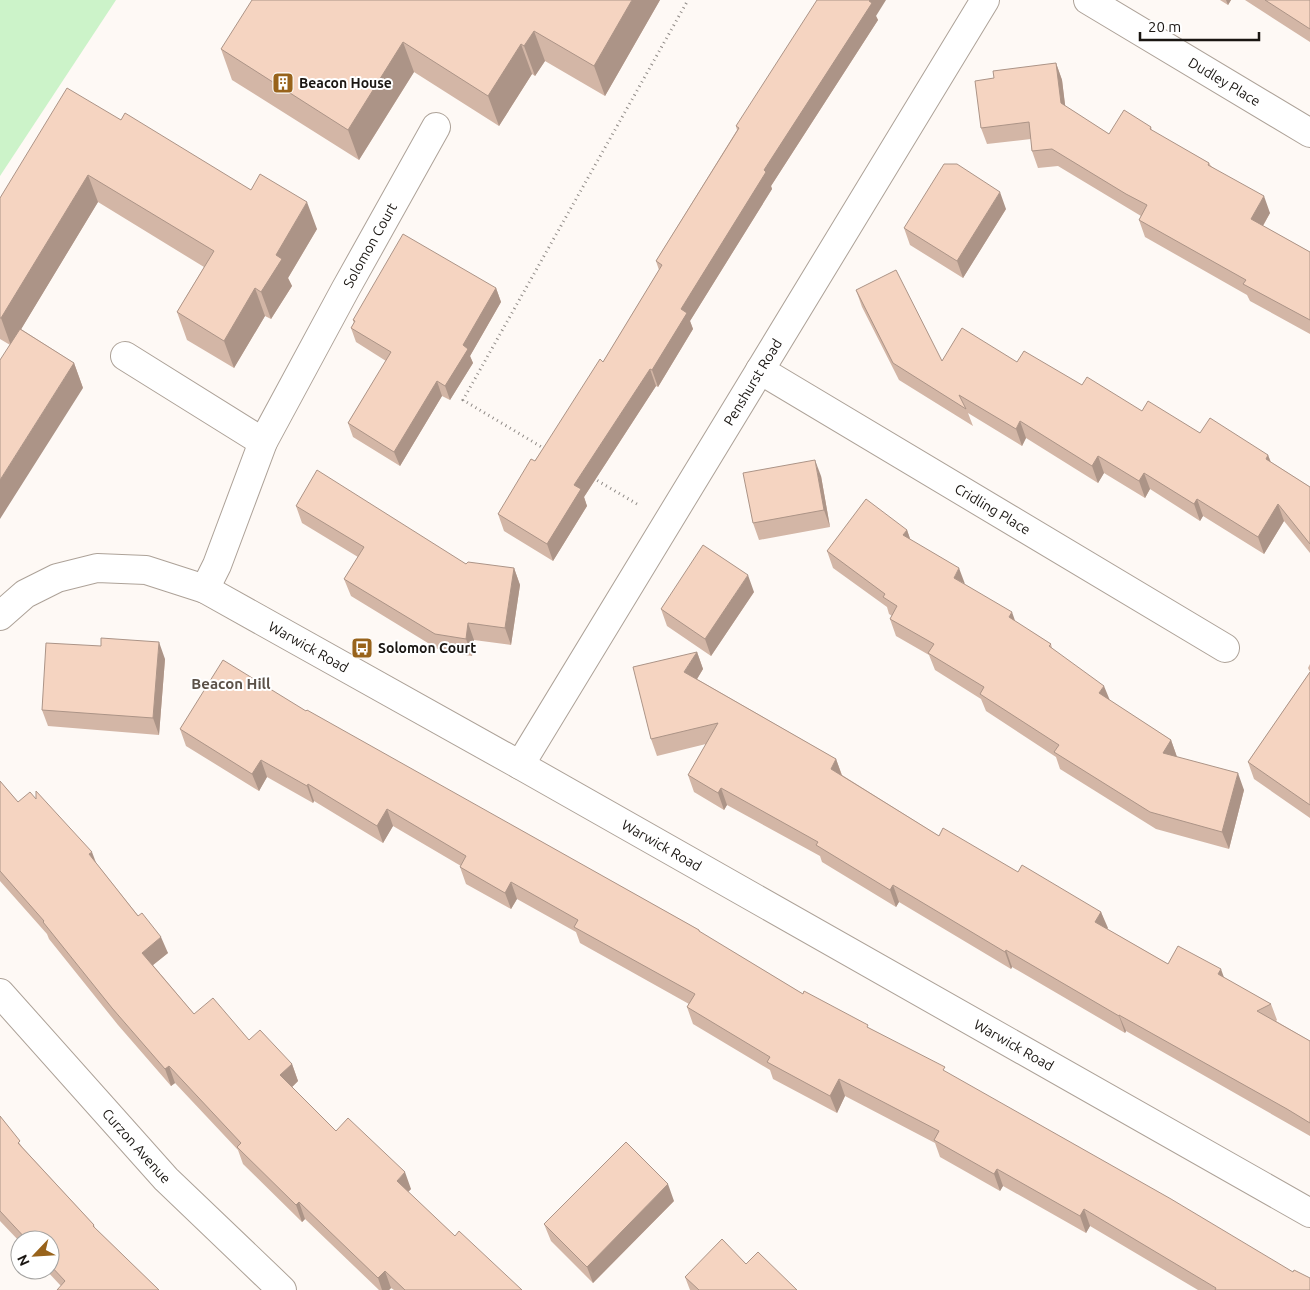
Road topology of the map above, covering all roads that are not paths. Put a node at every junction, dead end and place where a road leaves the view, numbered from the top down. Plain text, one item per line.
1 (985, 0) edge
2 (1088, 0) edge
3 (436, 127) dead end
4 (1310, 133) edge
5 (125, 356) dead end
6 (760, 370) junction
7 (263, 442) junction
8 (205, 589) junction
9 (0, 616) edge
10 (1225, 648) dead end
11 (520, 765) junction
12 (0, 993) edge
13 (1310, 1213) edge
14 (282, 1290) edge

1 - 6 street, Penshurst Road
2 - 4 street, Dudley Place
3 - 7 street, Solomon Court
5 - 7 street
6 - 10 street, Cridling Place
6 - 11 street, Penshurst Road
7 - 8 street, Solomon Court
8 - 9 street, Warwick Road
8 - 11 street, Warwick Road
11 - 13 street, Warwick Road
12 - 14 street, Curzon Avenue

